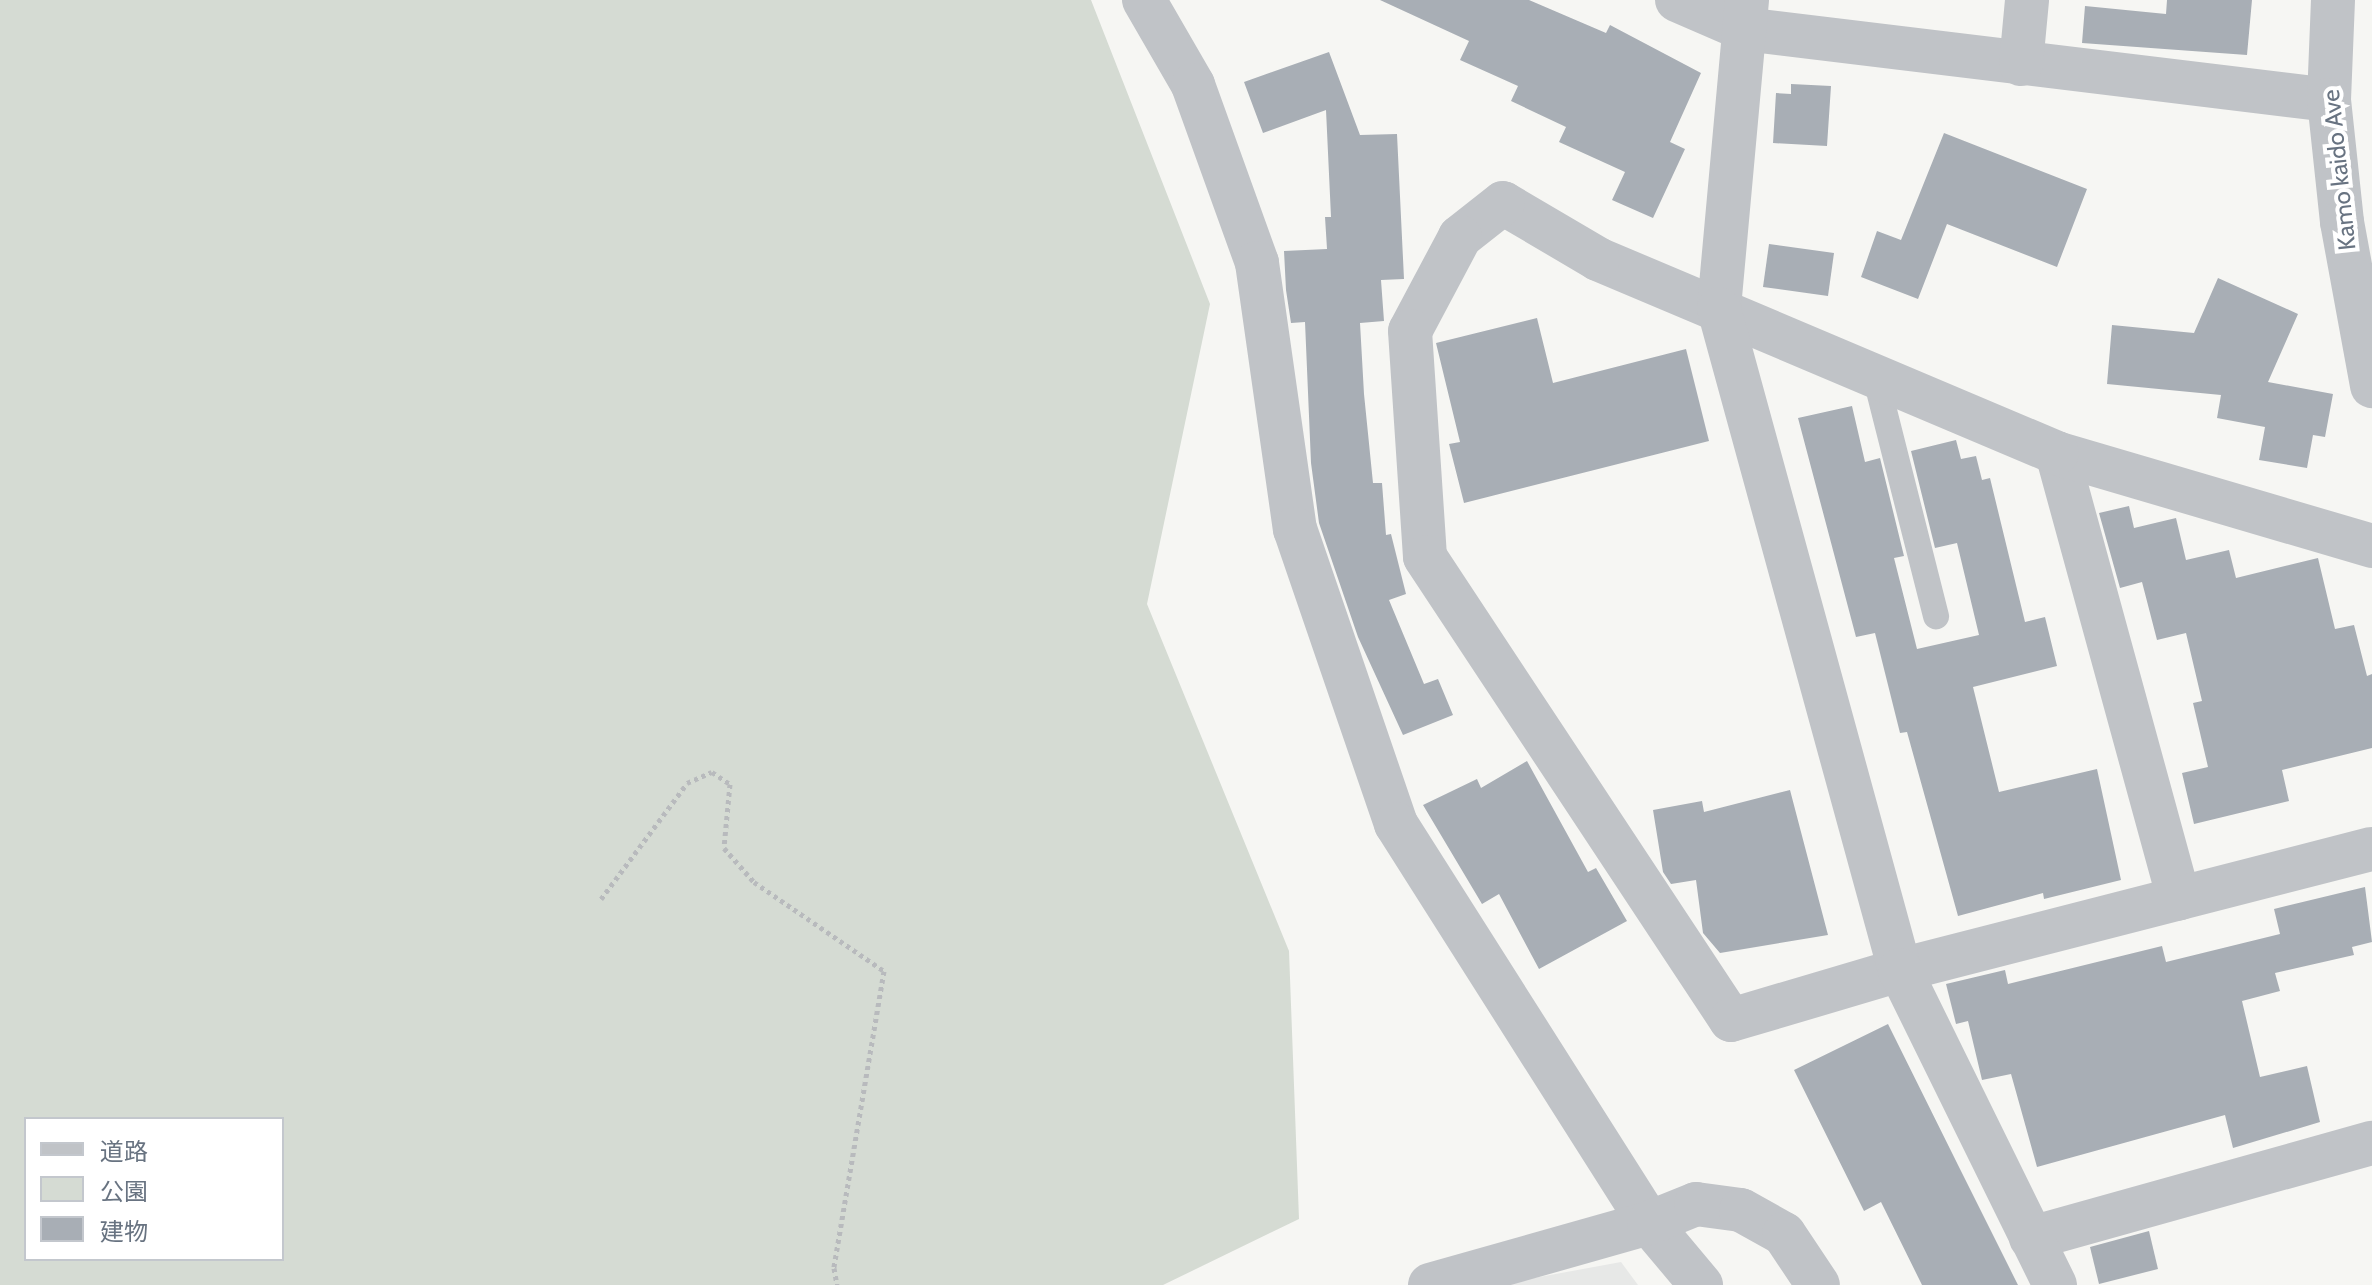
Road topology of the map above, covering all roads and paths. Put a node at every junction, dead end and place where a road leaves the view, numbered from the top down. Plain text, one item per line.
1 (1144, 0) edge
2 (1677, 0) edge
3 (2027, 0) edge
4 (2333, 0) edge
5 (1745, 15) edge
6 (2021, 64) junction
7 (2329, 100) junction
8 (1719, 309) junction
9 (1875, 375) junction
10 (2372, 386) edge
11 (2057, 453) junction
12 (2372, 546) edge
13 (1936, 616) dead end
14 (2372, 849) edge
15 (601, 899) dead end
16 (2179, 899) junction
17 (1900, 970) junction
18 (2372, 1143) edge
19 (1649, 1223) junction
20 (2031, 1238) junction
21 (837, 1285) edge
22 (1430, 1285) edge
23 (1701, 1285) edge
24 (1818, 1285) edge
25 (2055, 1285) edge

1 - 19 street
2 - 5 street
3 - 6 street
4 - 7 street, Kamo kaido Ave
5 - 6 street
5 - 8 street
6 - 7 street
7 - 10 street, Kamo kaido Ave
8 - 9 street
8 - 17 street
8 - 17 street
9 - 11 street
9 - 13 lane
11 - 12 street
11 - 16 street
14 - 16 street
15 - 21 path
16 - 17 street
17 - 20 street
18 - 20 street
19 - 22 street
19 - 23 street
19 - 24 street
20 - 25 street

